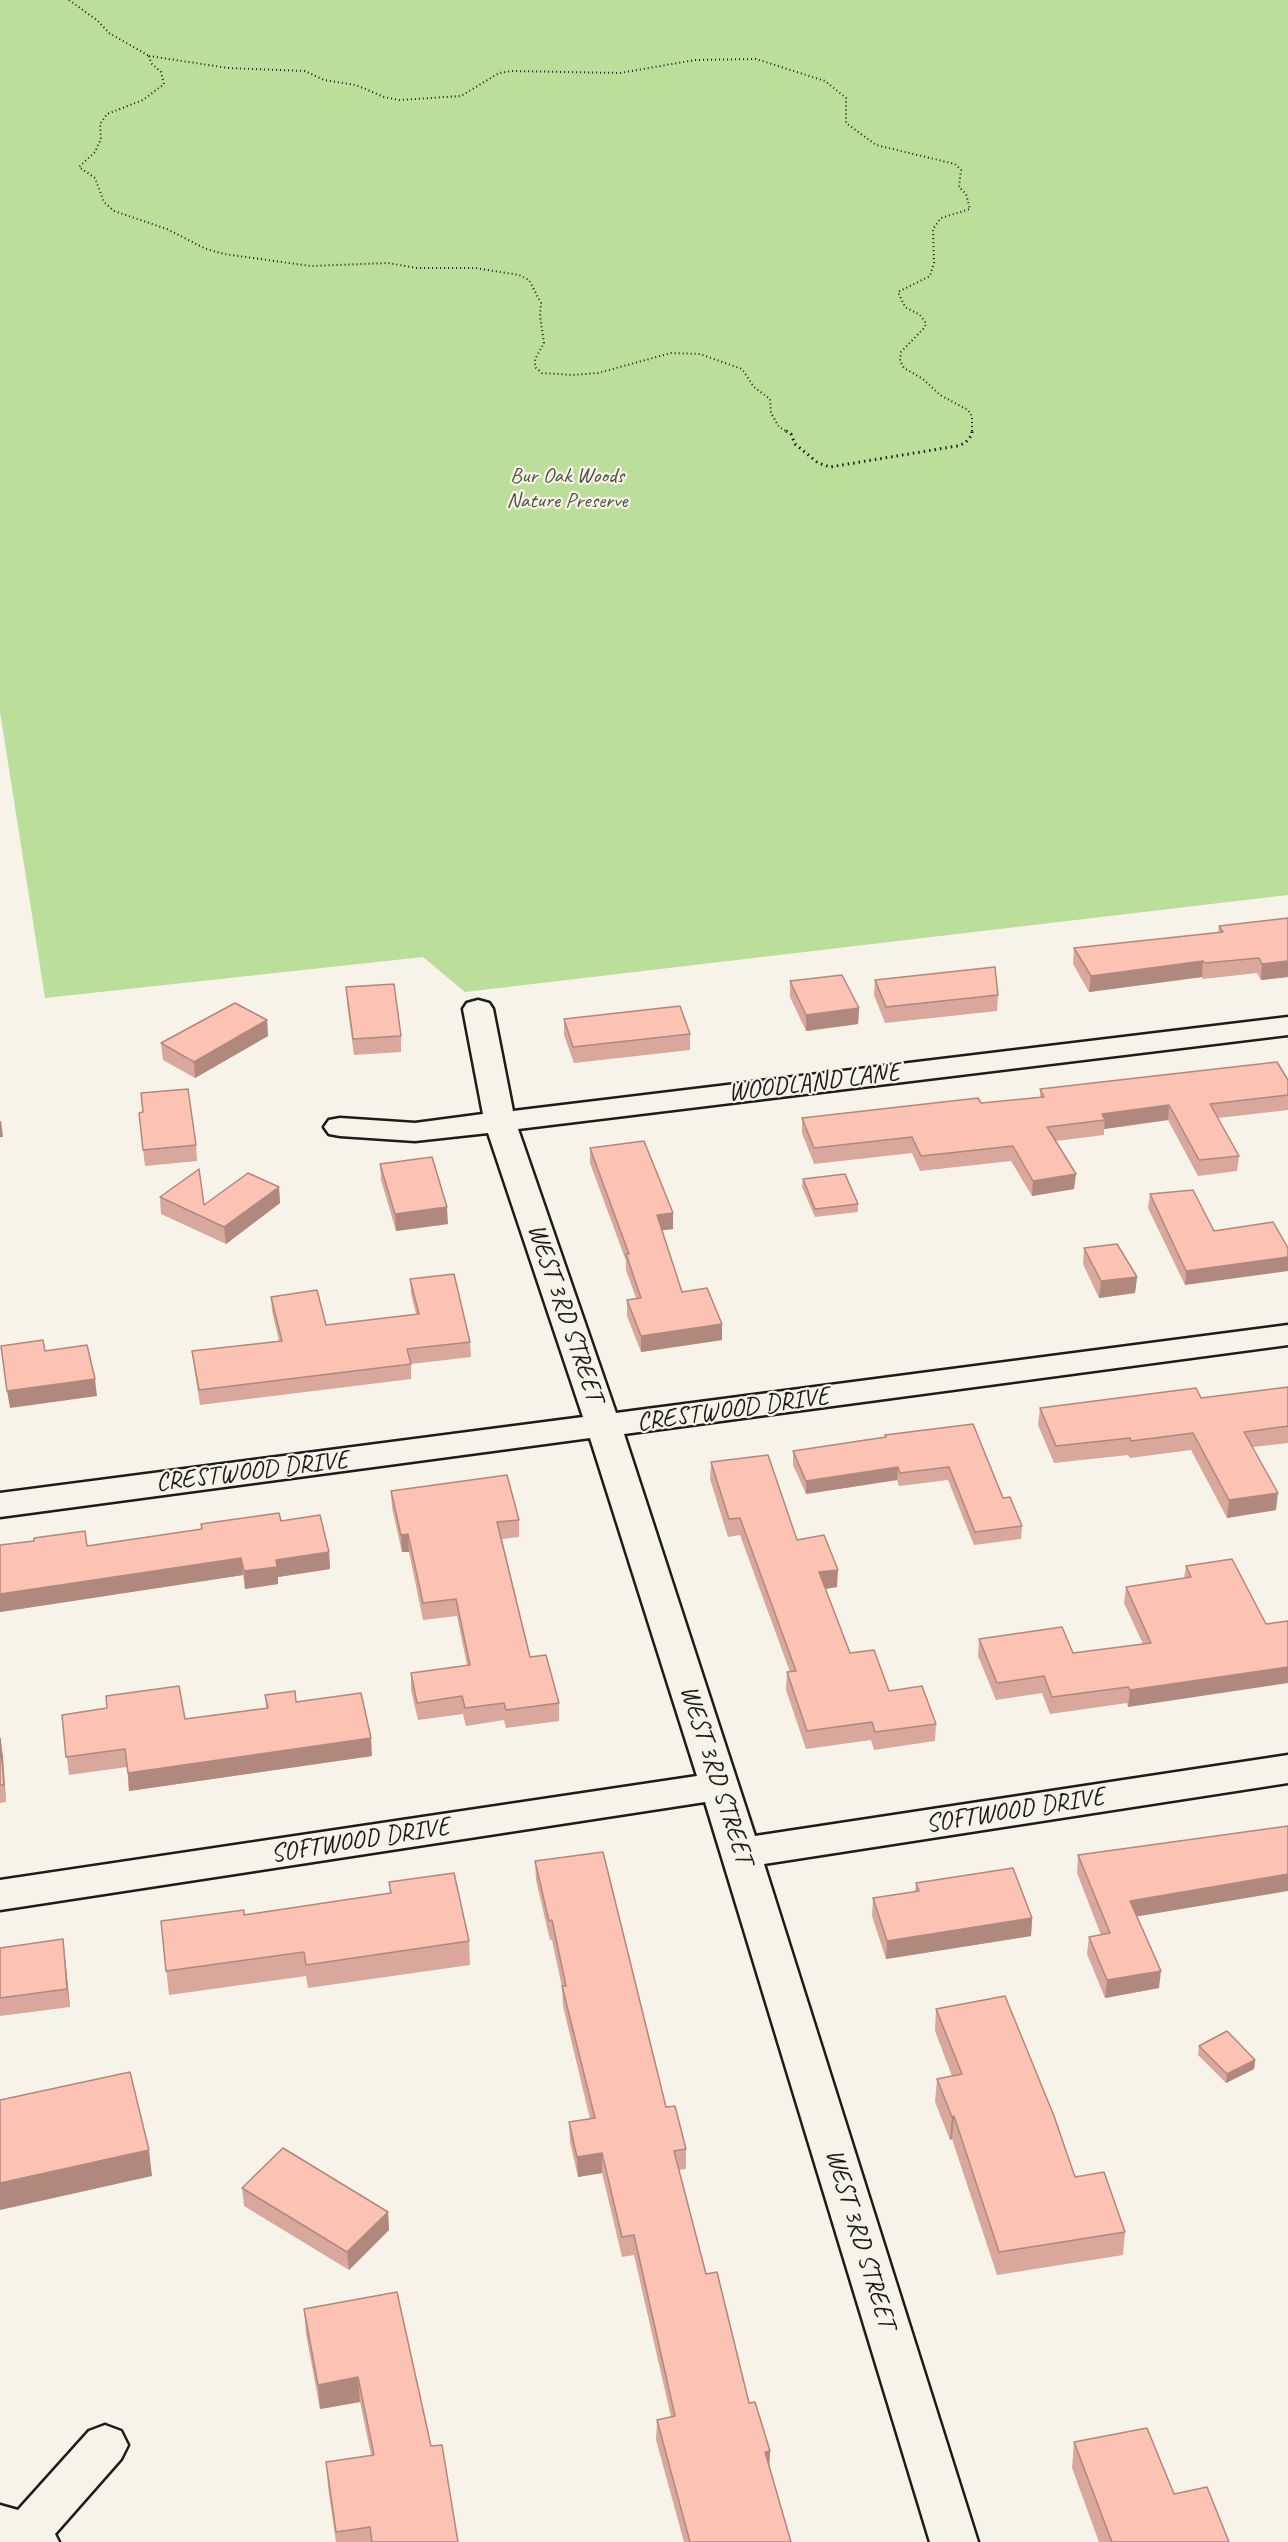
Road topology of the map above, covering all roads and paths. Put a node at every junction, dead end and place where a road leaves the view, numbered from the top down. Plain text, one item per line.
1 (69, 0) edge
2 (149, 56) junction
3 (478, 1009) dead end
4 (1288, 1026) edge
5 (500, 1122) junction
6 (340, 1127) dead end
7 (1288, 1335) edge
8 (604, 1427) junction
9 (0, 1505) edge
10 (1288, 1769) edge
11 (719, 1786) junction
12 (741, 1853) junction
13 (0, 1895) edge
14 (105, 2445) dead end
15 (21, 2533) edge
16 (954, 2542) edge

1 - 2 path
2 - 2 path
3 - 5 street, WEST 3RD STREET
4 - 5 street, WOODLAND LANE
5 - 6 street, WOODLAND LANE
5 - 8 street, WEST 3RD STREET
7 - 8 street, CRESTWOOD DRIVE
8 - 9 street, CRESTWOOD DRIVE
8 - 11 street, WEST 3RD STREET
10 - 12 street, SOFTWOOD DRIVE
11 - 12 street, WEST 3RD STREET
11 - 13 street, SOFTWOOD DRIVE
12 - 16 street, WEST 3RD STREET
14 - 15 street

